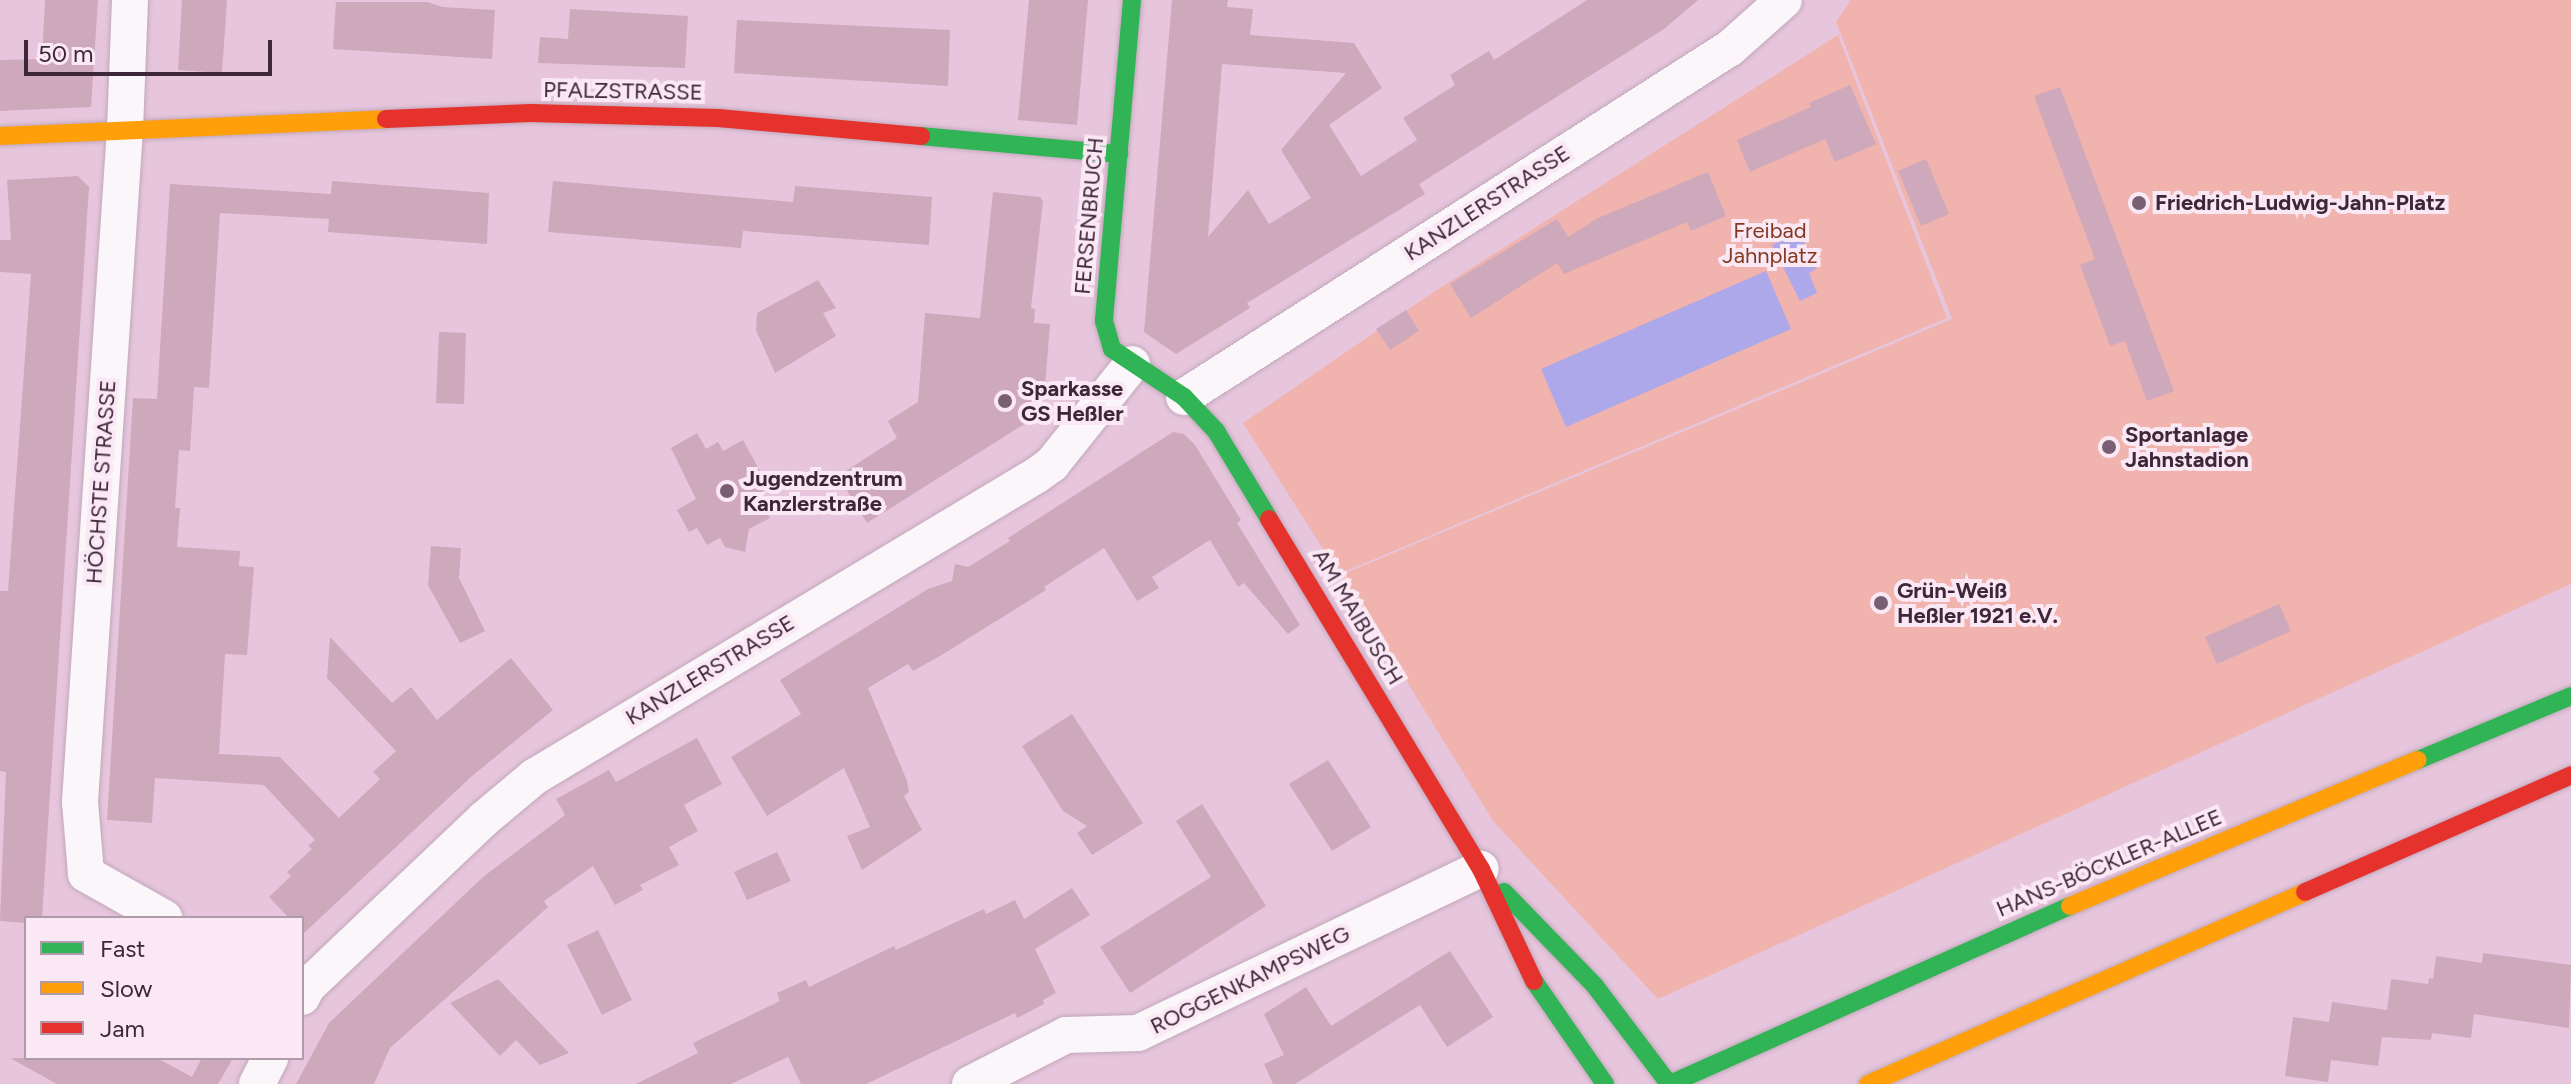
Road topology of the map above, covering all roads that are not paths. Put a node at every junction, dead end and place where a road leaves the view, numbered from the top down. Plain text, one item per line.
1 (130, 0) edge
2 (1132, 0) edge
3 (1784, 0) edge
4 (125, 129) junction
5 (0, 136) edge
6 (1119, 154) junction
7 (1132, 364) junction
8 (1184, 397) junction
9 (2571, 696) edge
10 (2571, 775) edge
11 (1481, 869) junction
12 (160, 916) edge
13 (304, 990) edge
14 (269, 1060) edge
15 (257, 1084) edge
16 (970, 1084) edge
17 (1605, 1084) edge
18 (1670, 1084) edge
19 (1868, 1084) edge

1 - 4 street, HÖCHSTE STRASSE
2 - 6 street, FERSENBRUCH
3 - 8 street, KANZLERSTRASSE
4 - 5 street, PFALZSTRASSE
4 - 6 street, PFALZSTRASSE
4 - 12 street, HÖCHSTE STRASSE
6 - 7 street, FERSENBRUCH
7 - 8 street, FERSENBRUCH
7 - 13 street, KANZLERSTRASSE
8 - 11 street, AM MAIBUSCH
9 - 18 street, HANS-BÖCKLER-ALLEE
10 - 19 street
11 - 16 street, ROGGENKAMPSWEG
11 - 17 street, AM MAIBUSCH
11 - 18 street, AM MAIBUSCH
14 - 15 street

